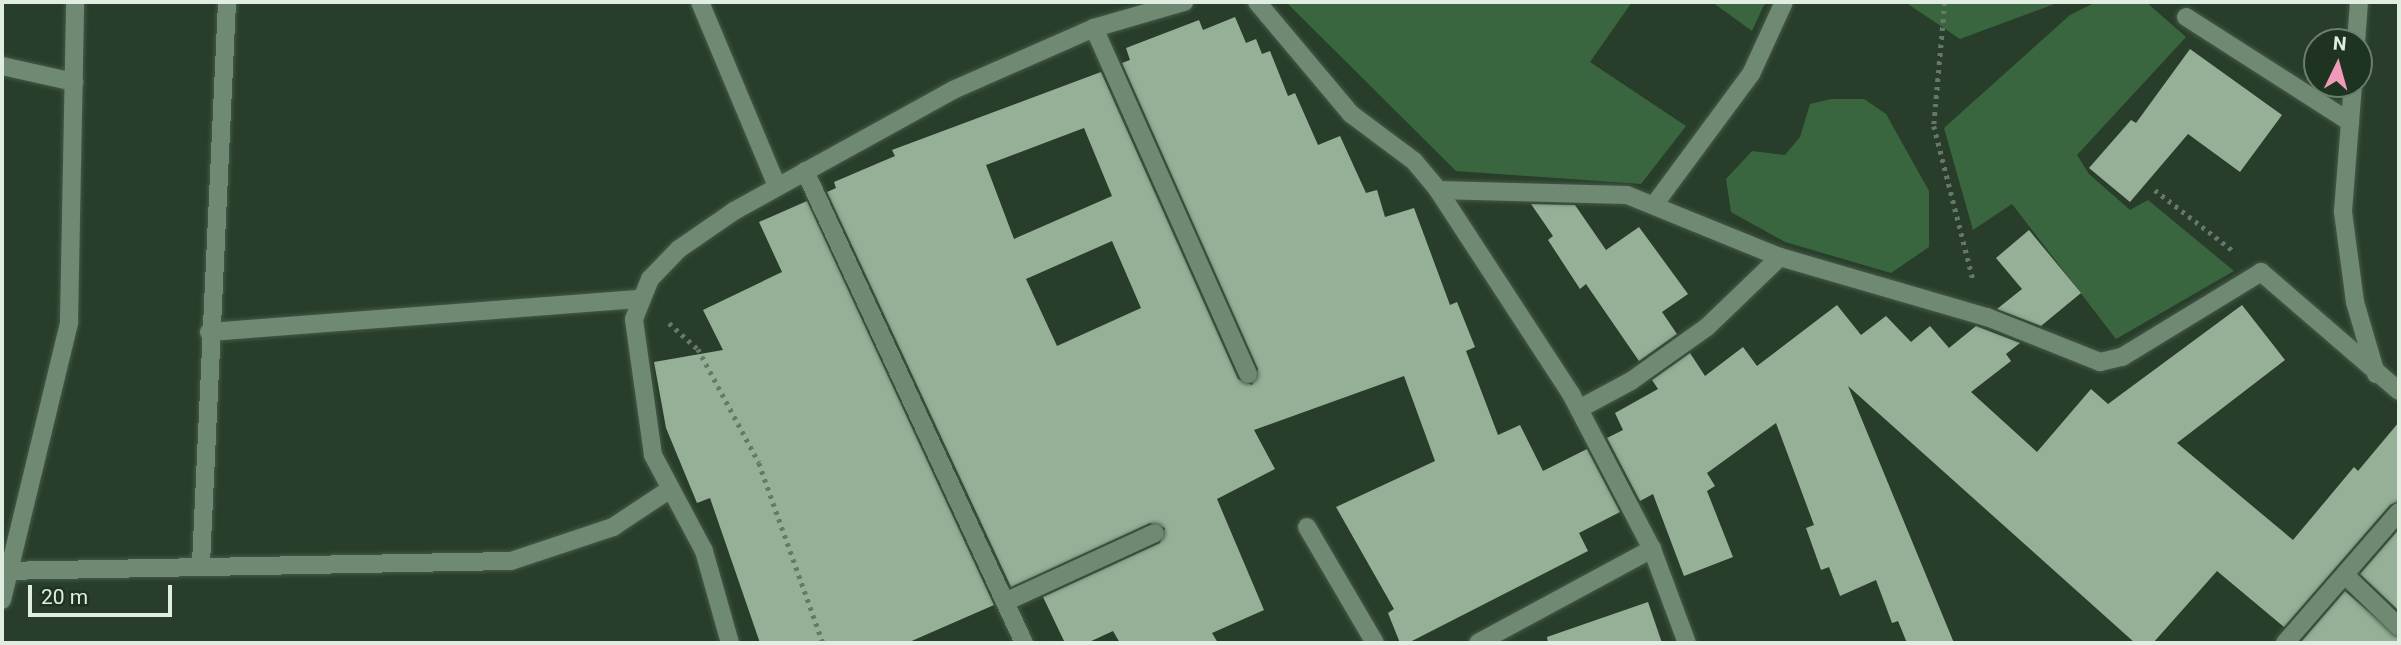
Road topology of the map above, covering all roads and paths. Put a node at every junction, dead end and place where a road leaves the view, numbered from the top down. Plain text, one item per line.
1 (75, 2) edge
2 (227, 2) edge
3 (700, 2) edge
4 (1184, 2) edge
5 (1257, 2) edge
6 (1784, 2) edge
7 (1945, 2) edge
8 (2359, 2) edge
9 (2186, 17) dead end
10 (1094, 28) junction
11 (2357, 28) edge
12 (2, 66) edge
13 (74, 82) junction
14 (2352, 98) edge
15 (2350, 122) junction
16 (805, 171) junction
17 (777, 186) junction
18 (1438, 190) junction
19 (2155, 190) dead end
20 (1654, 205) junction
21 (1780, 257) junction
22 (2261, 272) junction
23 (642, 299) junction
24 (1983, 316) junction
25 (209, 332) junction
26 (1248, 374) dead end
27 (2376, 374) junction
28 (2399, 391) edge
29 (1579, 409) junction
30 (669, 490) junction
31 (2399, 512) edge
32 (1307, 527) dead end
33 (1155, 533) dead end
34 (1652, 549) junction
35 (201, 564) junction
36 (4, 571) edge
37 (2345, 575) junction
38 (2, 600) edge
39 (1004, 602) junction
40 (2399, 627) edge
41 (730, 643) edge
42 (823, 643) edge
43 (1024, 643) edge
44 (1376, 643) edge
45 (1478, 643) edge
46 (1687, 643) edge
47 (2285, 643) edge

1 - 13 street
2 - 25 street
3 - 17 street
4 - 10 street
5 - 18 street
6 - 20 street
7 - 24 path
8 - 11 street
9 - 15 street
10 - 16 street
10 - 26 street
12 - 13 street
13 - 36 street
14 - 15 street
15 - 27 street
16 - 17 street
16 - 39 street
17 - 23 street
18 - 20 street
18 - 29 street
19 - 22 path
20 - 21 street
21 - 24 street
21 - 29 street
22 - 24 street
22 - 27 street
23 - 25 street
23 - 30 street
23 - 42 path
25 - 35 street
27 - 28 street
29 - 34 street
30 - 35 street
30 - 41 street
31 - 37 street
32 - 44 street
33 - 39 street
34 - 45 street
34 - 46 street
35 - 36 street
36 - 38 street
37 - 40 street
37 - 47 street
39 - 43 street

